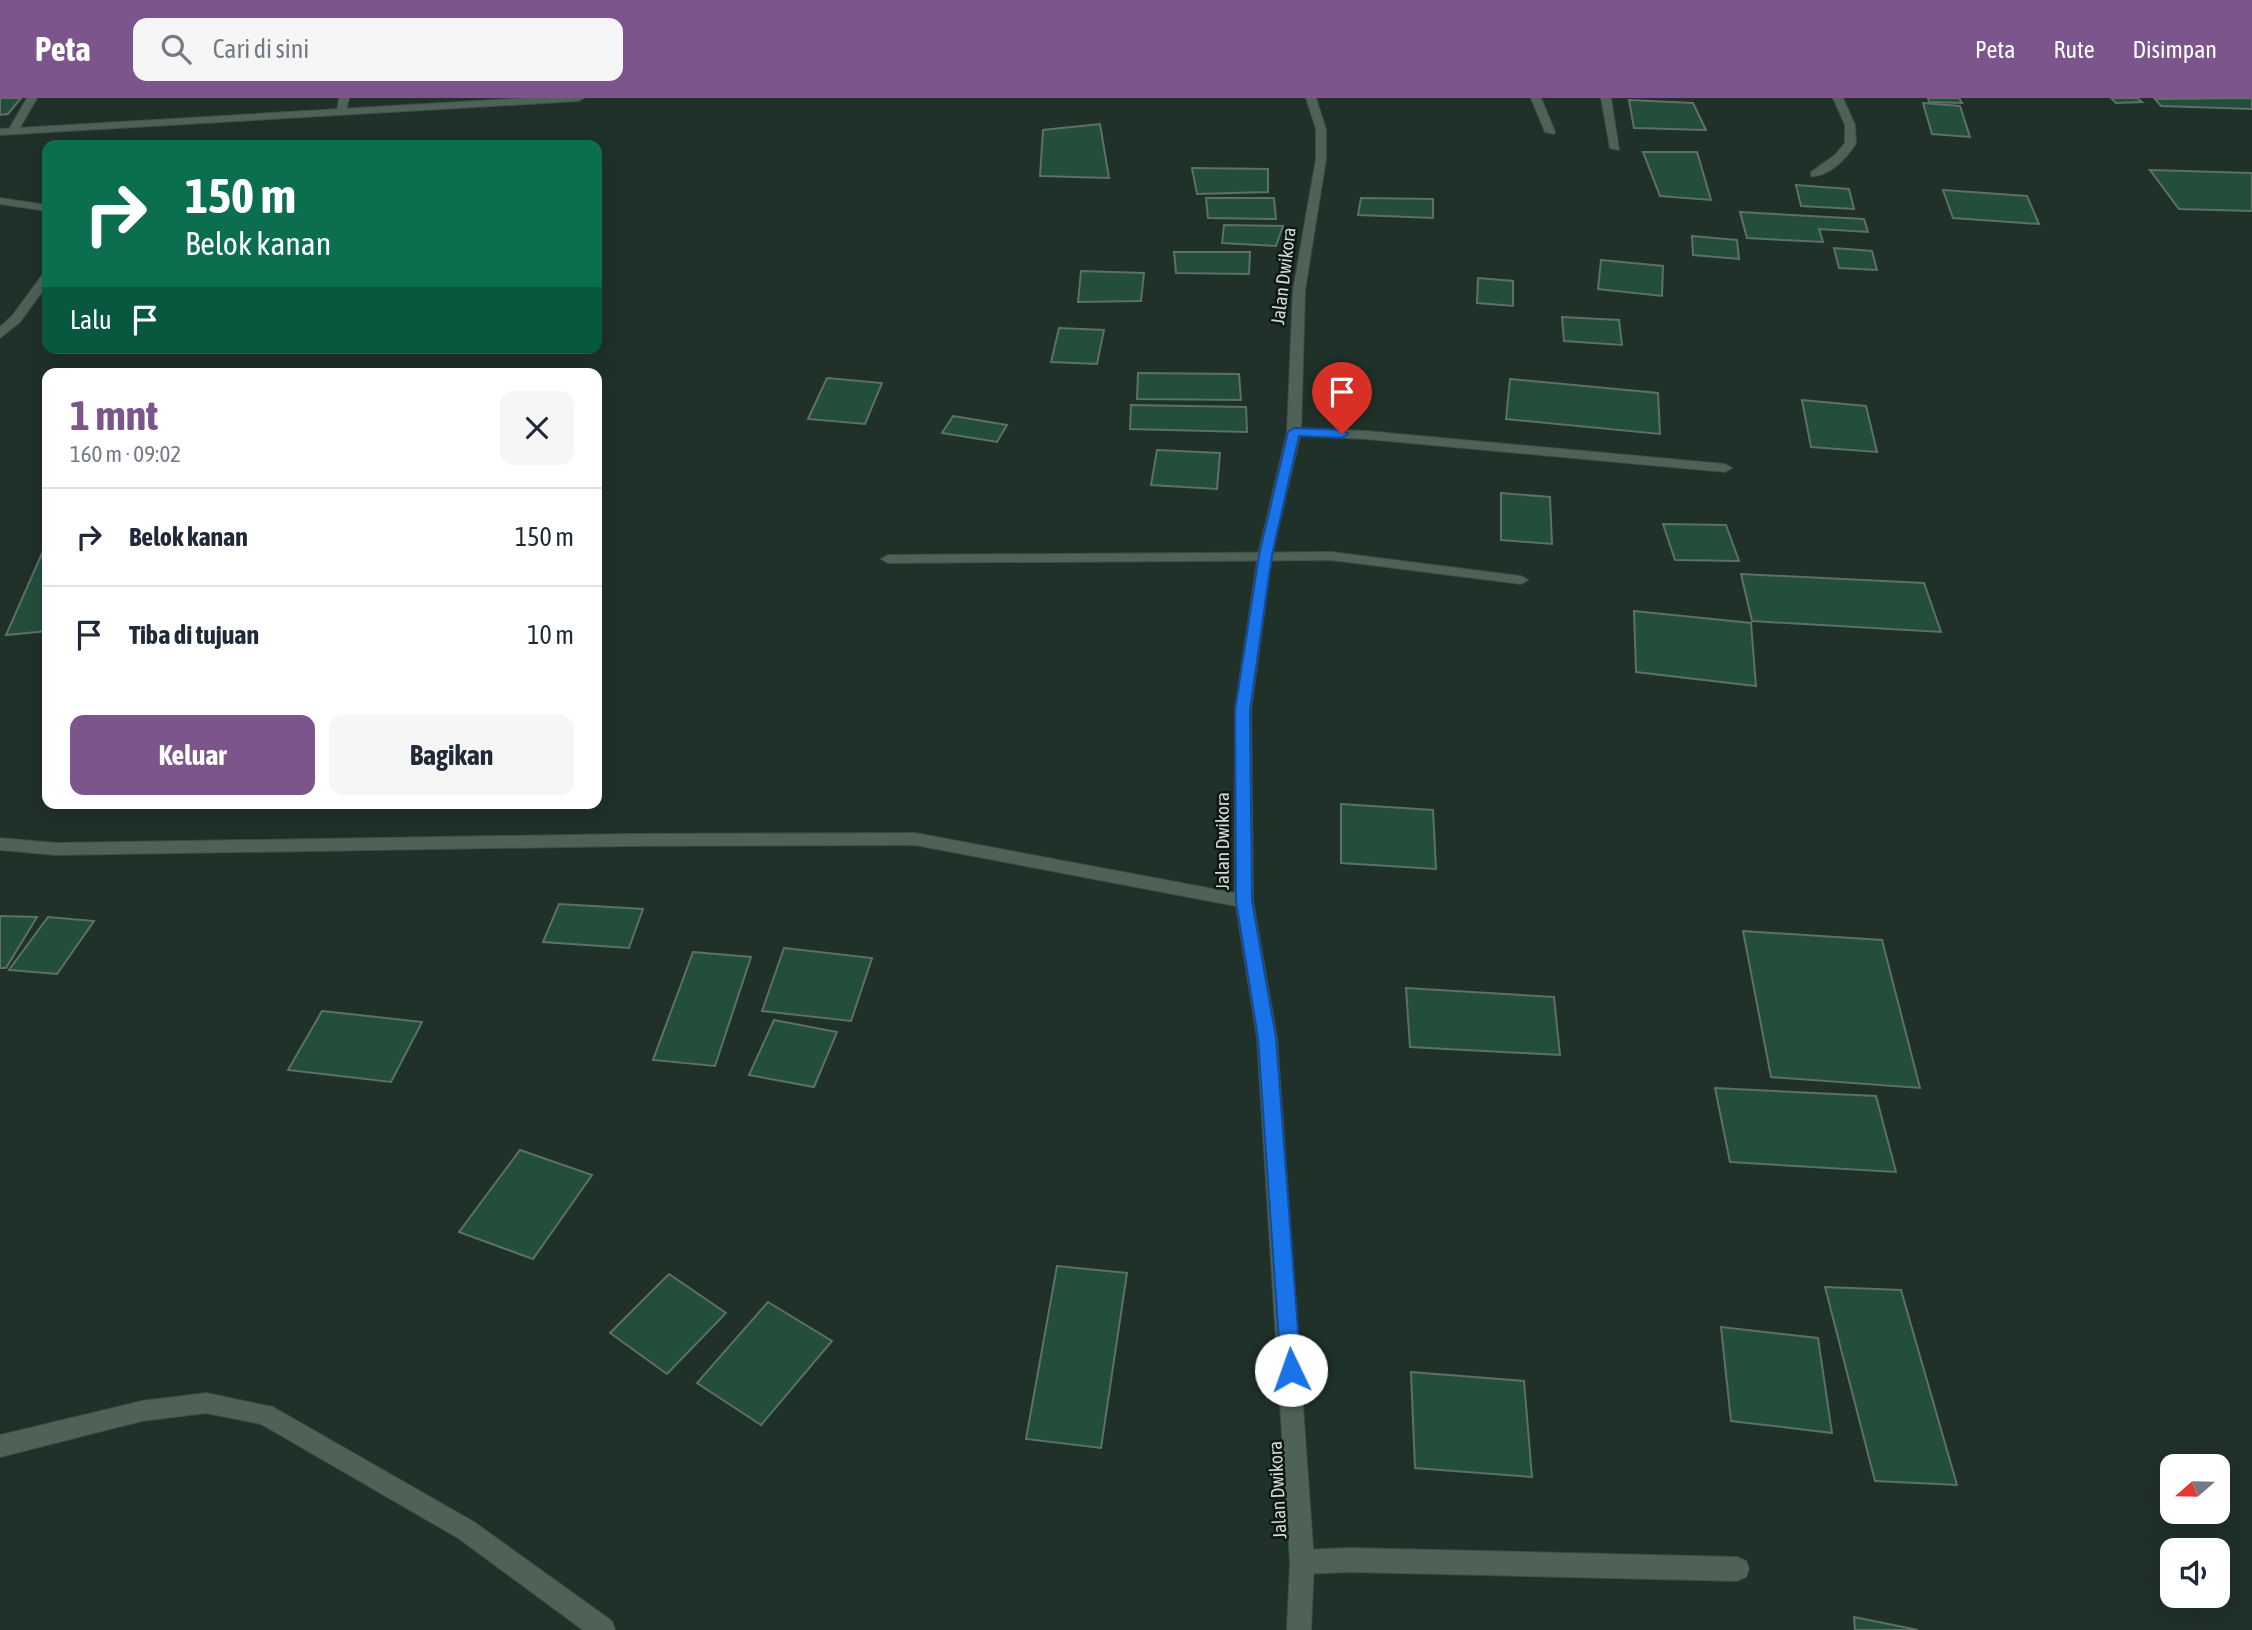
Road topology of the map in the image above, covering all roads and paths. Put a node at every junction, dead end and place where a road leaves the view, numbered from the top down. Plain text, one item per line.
1 (32, 98) edge
2 (579, 98) edge
3 (1311, 98) edge
4 (1536, 98) edge
5 (1606, 98) edge
6 (1838, 98) edge
7 (516, 99) edge
8 (343, 104) edge
9 (13, 131) junction
10 (0, 132) edge
11 (1549, 132) dead end
12 (1615, 148) dead end
13 (1815, 174) dead end
14 (0, 201) edge
15 (42, 207) edge
16 (42, 283) edge
17 (0, 334) edge
18 (1294, 432) junction
19 (1725, 468) dead end
20 (1265, 555) junction
21 (888, 559) dead end
22 (1521, 580) dead end
23 (0, 844) edge
24 (1244, 901) junction
25 (0, 1446) edge
26 (1302, 1562) junction
27 (1737, 1569) dead end
28 (603, 1630) edge
29 (1299, 1630) edge

1 - 9 street
2 - 7 street
3 - 18 street, Jalan Dwikora
4 - 11 street
5 - 12 street
6 - 13 street
7 - 8 street
8 - 9 street
9 - 10 street
14 - 15 street
16 - 17 street
18 - 19 street
18 - 20 street, Jalan Dwikora
20 - 21 street
20 - 22 street
20 - 24 street, Jalan Dwikora
23 - 24 street
24 - 26 street, Jalan Dwikora
25 - 28 street
26 - 27 street
26 - 29 street, Jalan Dwikora

